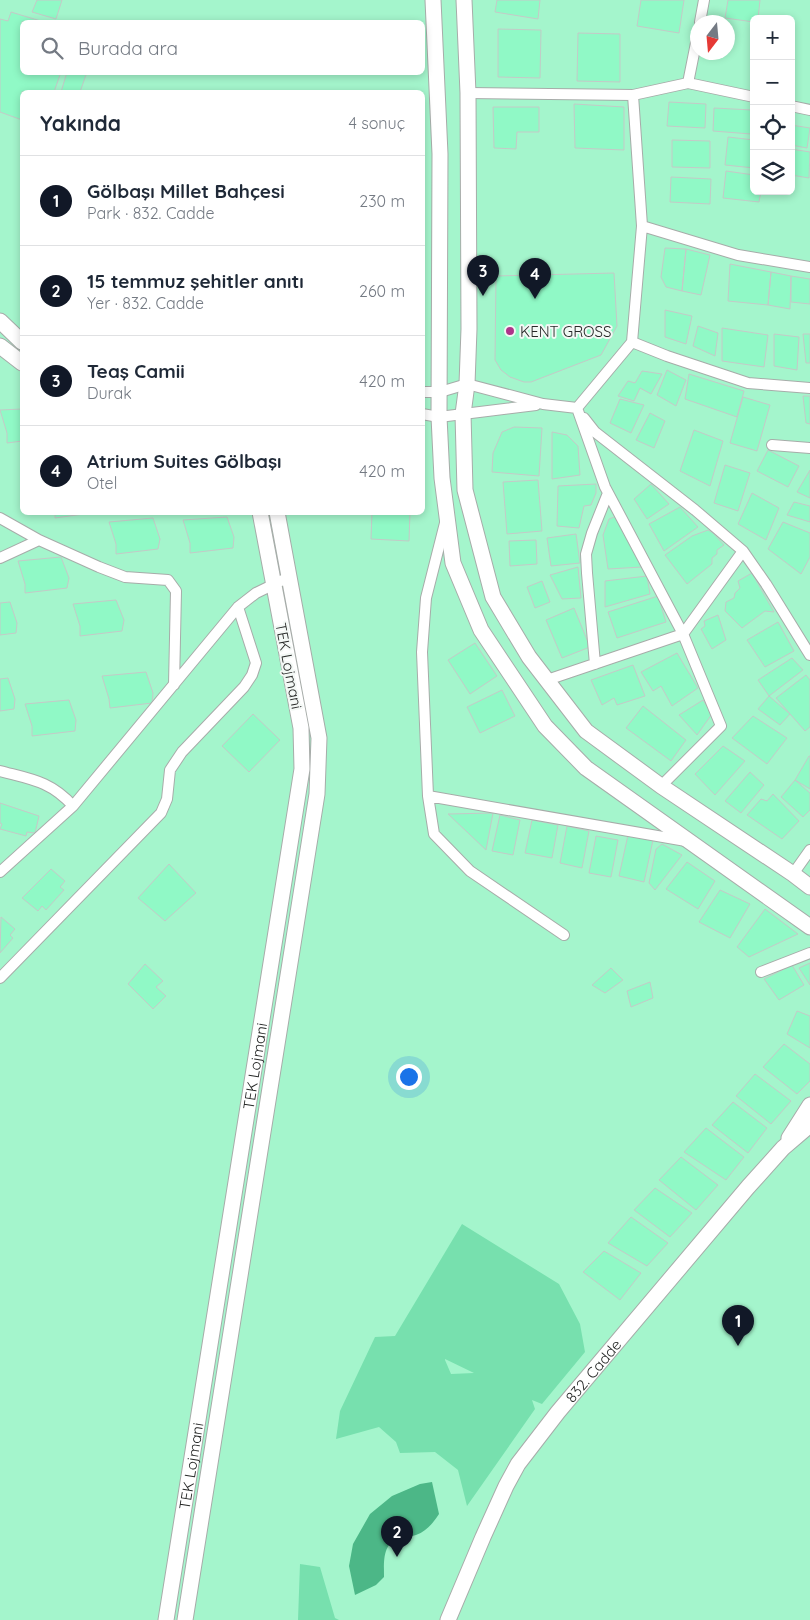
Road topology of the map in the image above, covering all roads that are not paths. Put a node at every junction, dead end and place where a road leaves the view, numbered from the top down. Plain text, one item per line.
1 (433, 0) edge
2 (464, 0) edge
3 (704, 0) edge
4 (701, 15) edge
5 (692, 60) edge
6 (688, 82) junction
7 (468, 93) junction
8 (633, 95) junction
9 (750, 96) edge
10 (795, 107) edge
11 (810, 110) edge
12 (642, 226) junction
13 (810, 267) edge
14 (0, 321) edge
15 (20, 340) edge
16 (632, 342) junction
17 (0, 346) edge
18 (20, 361) edge
19 (467, 384) junction
20 (810, 388) edge
21 (425, 392) edge
22 (440, 392) junction
23 (543, 404) junction
24 (577, 408) junction
25 (463, 414) junction
26 (425, 415) edge
27 (439, 417) junction
28 (772, 445) dead end
29 (810, 448) edge
30 (608, 493) junction
31 (261, 515) edge
32 (278, 515) edge
33 (447, 517) junction
34 (0, 518) edge
35 (39, 540) junction
36 (743, 551) junction
37 (0, 558) edge
38 (289, 577) junction
39 (274, 584) junction
40 (238, 607) junction
41 (683, 634) junction
42 (810, 655) edge
43 (595, 664) junction
44 (547, 680) junction
45 (174, 685) junction
46 (0, 771) edge
47 (661, 786) junction
48 (428, 796) junction
49 (73, 806) junction
50 (688, 841) junction
51 (810, 850) edge
52 (0, 872) edge
53 (793, 874) junction
54 (810, 887) edge
55 (810, 927) edge
56 (564, 935) dead end
57 (810, 953) edge
58 (761, 972) dead end
59 (0, 978) edge
60 (810, 1106) edge
61 (810, 1125) edge
62 (783, 1148) junction
63 (166, 1620) edge
64 (185, 1620) edge
65 (448, 1620) edge

1 - 22 street
2 - 7 street
3 - 4 street
5 - 6 street
6 - 8 street
6 - 9 street
7 - 8 street
7 - 19 street
8 - 12 street
10 - 11 street
12 - 13 street
12 - 16 street
14 - 15 street
16 - 20 street
16 - 24 street
17 - 18 street
19 - 22 street
19 - 23 street
19 - 25 street
21 - 22 street
22 - 27 street
23 - 24 street
23 - 25 street
24 - 30 street
24 - 36 street
25 - 27 street
25 - 44 street
26 - 27 street
27 - 33 street
28 - 29 street
30 - 41 street
30 - 43 street
31 - 39 street, TEK Lojmani
32 - 38 street, TEK Lojmani
33 - 48 street
33 - 50 street
34 - 35 street
35 - 37 street
35 - 45 street
36 - 41 street
36 - 42 street
38 - 39 street
38 - 64 street, TEK Lojmani
39 - 40 street
39 - 63 street, TEK Lojmani
40 - 45 street
40 - 59 street
41 - 43 street
41 - 47 street
43 - 44 street
44 - 47 street
45 - 49 street
46 - 49 street
47 - 53 street
48 - 50 street
48 - 56 street
49 - 52 street
50 - 55 street
51 - 53 street
53 - 54 street
57 - 58 street
60 - 62 street, 832. Cadde
61 - 62 street, 832. Cadde
62 - 65 street, 832. Cadde

